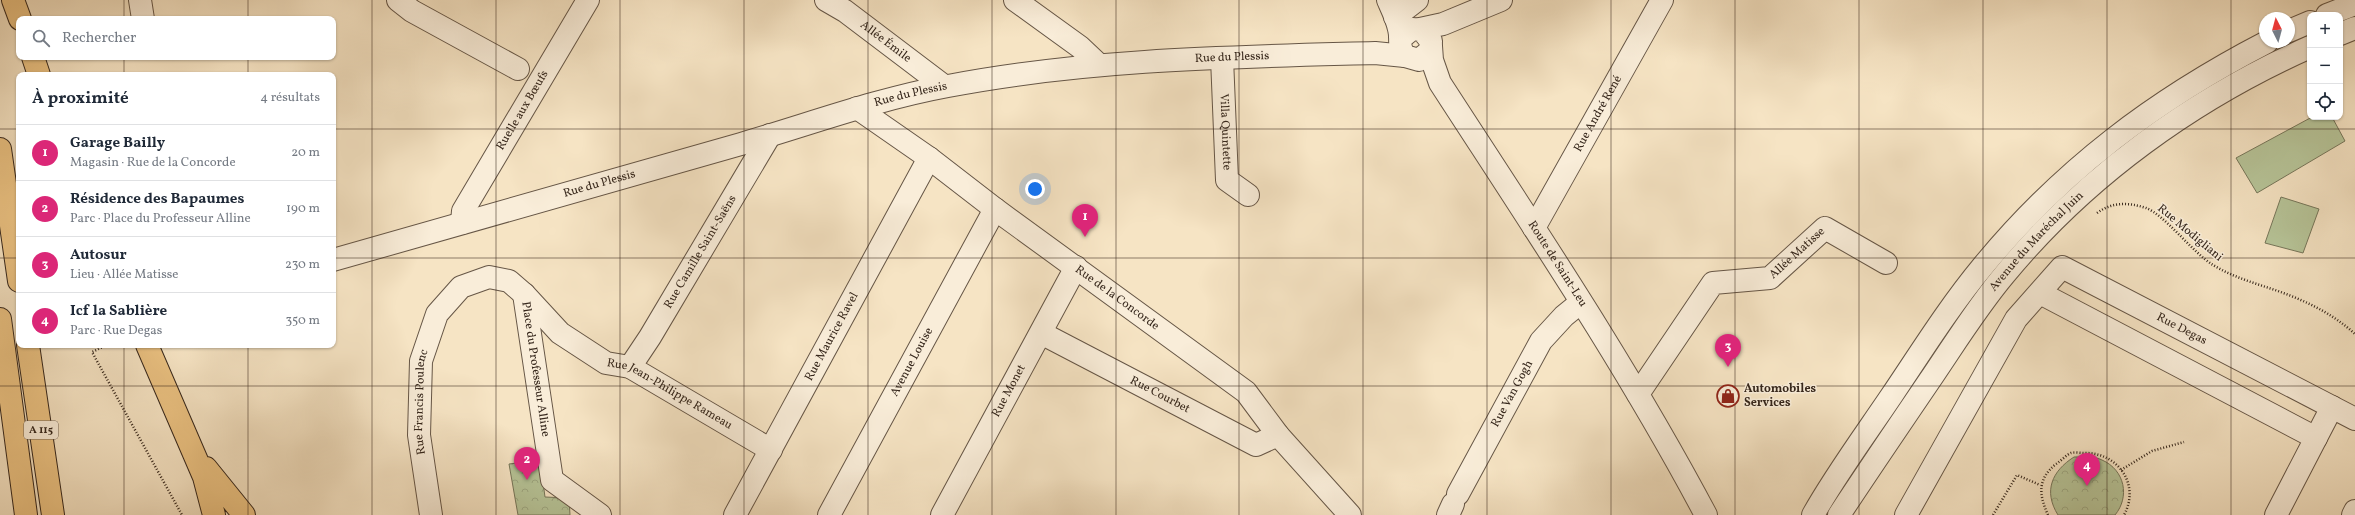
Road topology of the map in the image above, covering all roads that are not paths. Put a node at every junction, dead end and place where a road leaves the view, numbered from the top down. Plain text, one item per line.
1 (13, 0) edge
2 (140, 0) edge
3 (398, 0) edge
4 (588, 0) edge
5 (826, 0) edge
6 (1016, 0) edge
7 (1662, 0) edge
8 (1490, 2) edge
9 (2355, 4) edge
10 (1399, 6) edge
11 (2335, 12) edge
12 (19, 16) edge
13 (142, 16) edge
14 (2307, 23) edge
15 (2295, 28) edge
16 (2355, 28) edge
17 (2343, 33) edge
18 (1415, 43) junction
19 (2259, 46) edge
20 (2308, 48) edge
21 (1222, 58) junction
22 (34, 60) edge
23 (1098, 64) junction
24 (518, 70) dead end
25 (38, 72) edge
26 (944, 86) junction
27 (857, 108) junction
28 (770, 136) junction
29 (0, 149) edge
30 (929, 158) junction
31 (1248, 195) dead end
32 (995, 209) junction
33 (462, 223) junction
34 (1534, 228) junction
35 (336, 259) edge
36 (16, 260) edge
37 (1886, 263) dead end
38 (1076, 267) junction
39 (524, 294) junction
40 (2040, 294) junction
41 (1580, 303) junction
42 (437, 314) joint
43 (0, 319) edge
44 (1041, 333) junction
45 (28, 348) edge
46 (148, 348) edge
47 (630, 367) junction
48 (1638, 394) junction
49 (2332, 407) junction
50 (2355, 419) edge
51 (1278, 435) junction
52 (2316, 438) junction
53 (189, 443) junction
54 (1671, 448) junction
55 (771, 450) junction
56 (1829, 489) junction
57 (1453, 505) edge
58 (2355, 511) edge
59 (26, 515) edge
60 (53, 515) edge
61 (214, 515) edge
62 (244, 515) edge
63 (431, 515) edge
64 (600, 515) edge
65 (735, 515) edge
66 (829, 515) edge
67 (942, 515) edge
68 (1350, 515) edge
69 (1706, 515) edge
70 (1717, 515) edge
71 (1802, 515) edge
72 (1813, 515) edge
73 (1839, 515) edge
74 (1906, 515) edge
75 (2276, 515) edge
76 (2353, 515) edge

1 - 12 highway
2 - 13 street
3 - 24 street
4 - 33 street, Ruelle aux Bœufs
5 - 26 street, Allée Émile
6 - 23 street
7 - 34 street, Rue André René
8 - 18 street, Rue du Plessis
9 - 11 street
10 - 18 street, Route de Saint-Leu
14 - 15 street
16 - 17 street
18 - 21 street, Rue du Plessis
18 - 34 street, Route de Saint-Leu
19 - 56 street, Avenue du Maréchal Juin
20 - 73 street, Avenue du Maréchal Juin
21 - 23 street, Rue du Plessis
21 - 31 street, Villa Quintette
22 - 25 highway
23 - 26 street, Rue du Plessis
26 - 27 street, Rue du Plessis
27 - 28 street, Rue du Plessis
27 - 30 street, Rue de la Concorde
28 - 33 street, Rue du Plessis
28 - 47 street, Rue Camille Saint-Saëns
29 - 36 highway
30 - 32 street, Rue de la Concorde
30 - 55 street, Rue Maurice Ravel
32 - 38 street, Rue de la Concorde
32 - 66 street, Avenue Louise
33 - 35 street, Rue du Plessis
34 - 41 street, Route de Saint-Leu
37 - 48 street, Allée Matisse
38 - 44 street, Rue Monet
38 - 51 street, Rue de la Concorde
39 - 42 street, Rue Jean-Philippe Rameau
39 - 47 street, Rue Jean-Philippe Rameau
39 - 64 street, Place du Professeur Alline
40 - 49 street, Rue Degas
40 - 52 street
40 - 74 street, Rue Degas
41 - 48 street, Route de Saint-Leu
41 - 57 street, Rue Van Gogh
42 - 63 street, Rue Francis Poulenc
43 - 59 highway, A 115
44 - 51 street, Rue Courbet
44 - 67 street, Rue Monet
45 - 60 highway, A 115
46 - 53 highway
47 - 55 street, Rue Jean-Philippe Rameau
48 - 54 street, Route de Saint-Leu
49 - 50 street, Rue Degas
49 - 52 street
51 - 68 street, Rue de la Concorde
52 - 75 street
53 - 61 highway
53 - 62 highway
54 - 69 street, Route de Saint-Leu
54 - 70 street, Route de Saint-Leu
55 - 65 street, Rue Maurice Ravel
56 - 71 street
56 - 72 street, Avenue du Maréchal Juin
58 - 76 street

